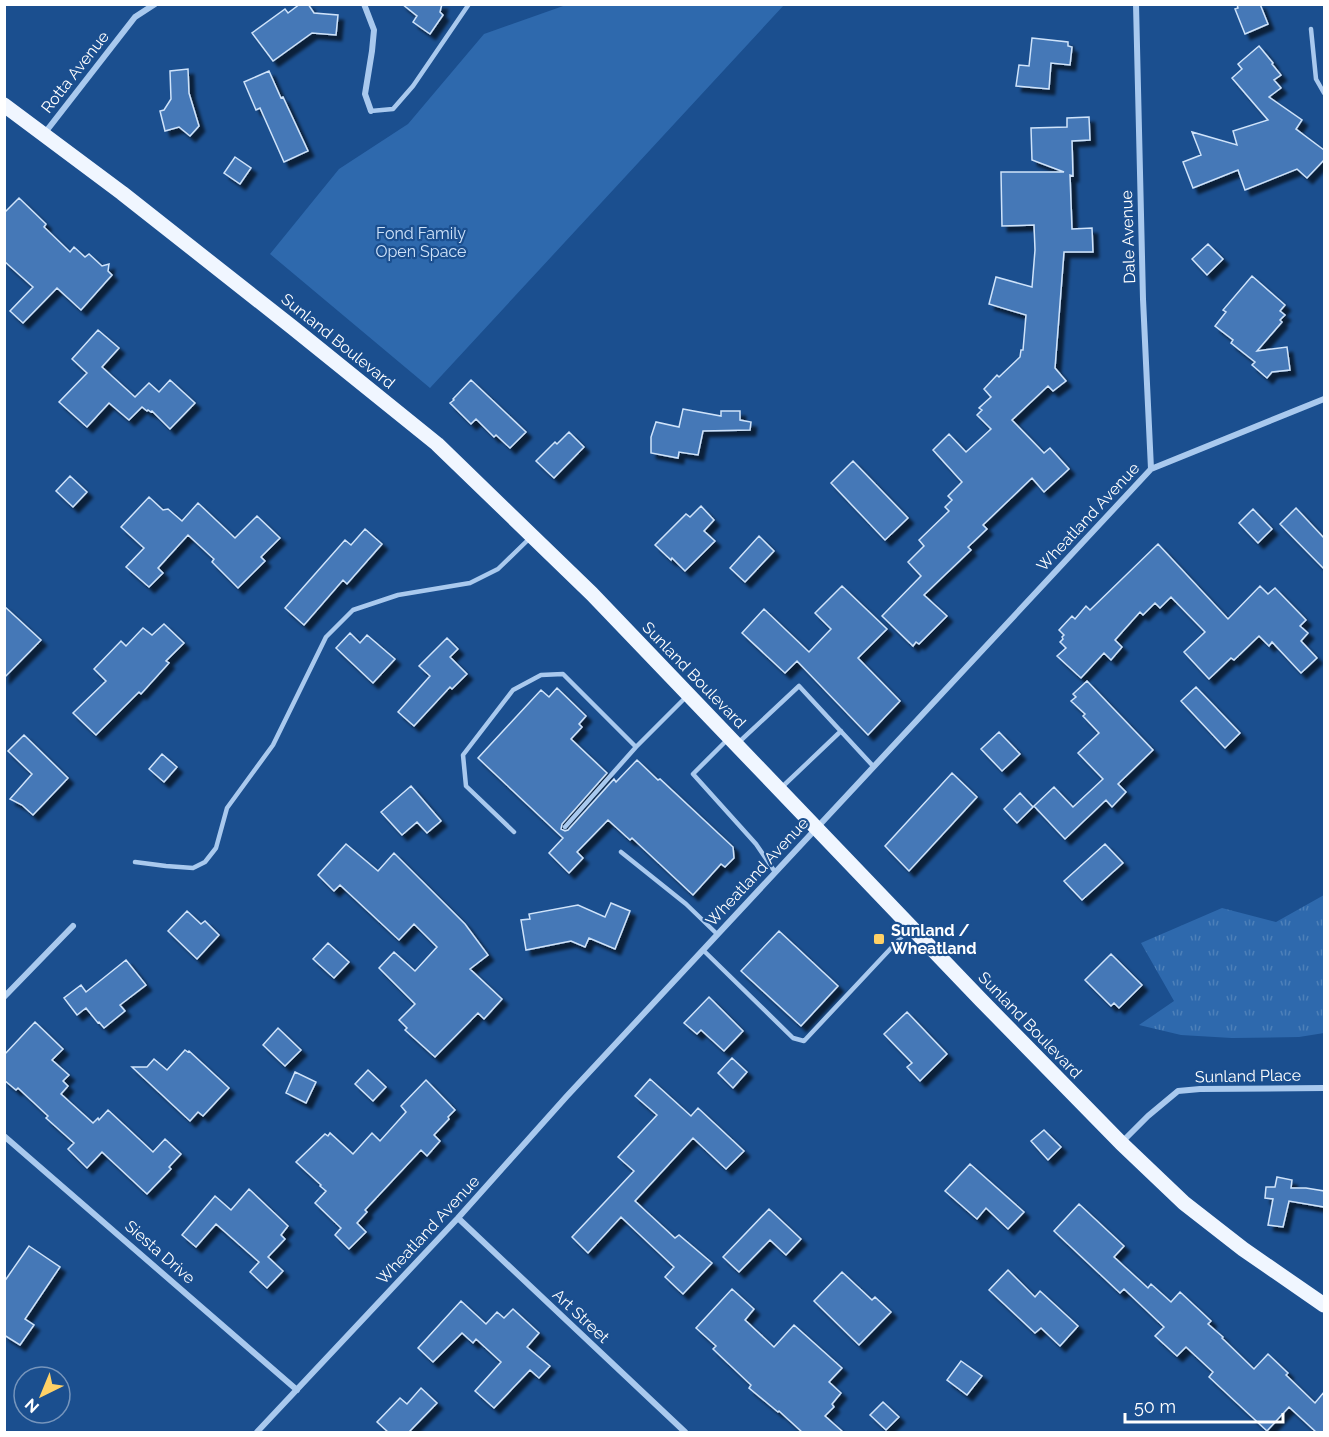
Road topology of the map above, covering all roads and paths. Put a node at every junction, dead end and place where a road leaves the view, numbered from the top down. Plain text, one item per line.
1 (156, 4) edge
2 (364, 4) edge
3 (469, 4) edge
4 (1136, 4) edge
5 (1311, 29) dead end
6 (1324, 93) edge
7 (4, 105) edge
8 (371, 111) joint
9 (44, 134) junction
10 (1324, 399) edge
11 (1151, 469) junction
12 (532, 536) junction
13 (688, 695) junction
14 (841, 731) junction
15 (733, 741) junction
16 (636, 747) junction
17 (873, 766) junction
18 (779, 790) junction
19 (565, 827) dead end
20 (816, 828) junction
21 (514, 832) dead end
22 (621, 852) dead end
23 (135, 862) dead end
24 (775, 872) junction
25 (73, 926) dead end
26 (911, 927) junction
27 (717, 934) junction
28 (703, 950) junction
29 (4, 997) edge
30 (1324, 1088) edge
31 (4, 1136) edge
32 (1121, 1143) junction
33 (458, 1218) junction
34 (1324, 1305) edge
35 (297, 1389) junction
36 (257, 1432) edge
37 (685, 1432) edge

1 - 9 street, Rotta Avenue
2 - 8 street
3 - 8 lane
4 - 11 street, Dale Avenue
5 - 6 lane
7 - 9 main road, Sunland Boulevard
9 - 12 main road, Sunland Boulevard
10 - 11 street, Wheatland Avenue
11 - 17 street, Wheatland Avenue
12 - 13 main road, Sunland Boulevard
12 - 23 lane
13 - 15 main road, Sunland Boulevard
13 - 16 lane
14 - 15 lane
14 - 17 lane
14 - 18 lane
15 - 18 main road, Sunland Boulevard
15 - 24 lane
16 - 19 lane
16 - 21 lane
17 - 20 street, Wheatland Avenue
18 - 20 main road, Sunland Boulevard
20 - 24 street, Wheatland Avenue
20 - 26 main road, Sunland Boulevard
22 - 27 lane
24 - 27 street, Wheatland Avenue
25 - 29 street
26 - 28 lane
26 - 32 main road, Sunland Boulevard
27 - 28 street, Wheatland Avenue
28 - 33 street, Wheatland Avenue
30 - 32 street, Sunland Place
31 - 35 street, Siesta Drive
32 - 34 main road, Sunland Boulevard
33 - 35 street, Wheatland Avenue
33 - 37 street, Art Street
35 - 36 street, Wheatland Avenue

